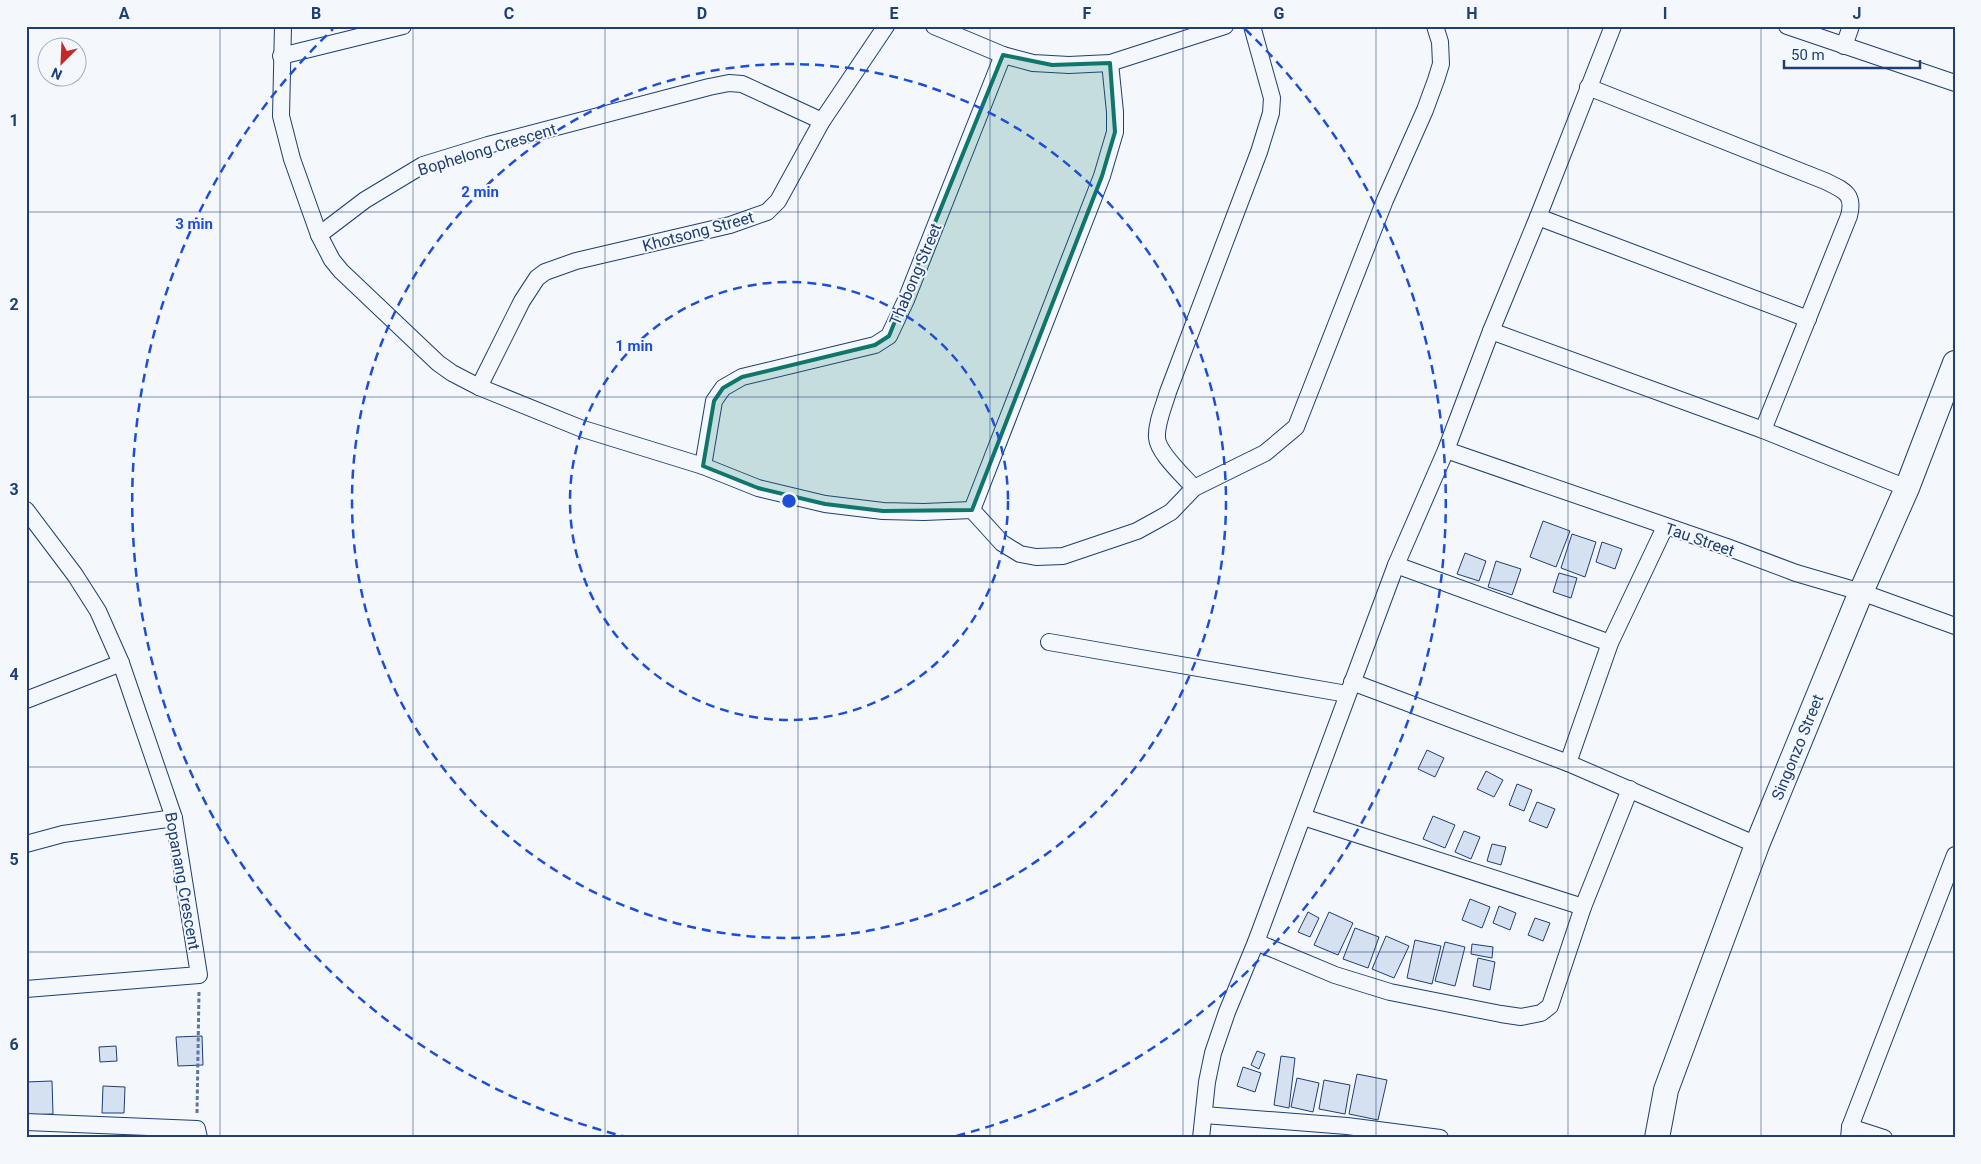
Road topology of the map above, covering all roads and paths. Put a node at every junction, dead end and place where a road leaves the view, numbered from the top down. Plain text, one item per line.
1 (282, 26) edge
2 (403, 26) edge
3 (886, 26) edge
4 (934, 26) edge
5 (1225, 26) edge
6 (1252, 26) edge
7 (1435, 26) edge
8 (1613, 26) edge
9 (1787, 26) edge
10 (1852, 26) edge
11 (1175, 34) edge
12 (1844, 46) junction
13 (1003, 55) junction
14 (281, 56) junction
15 (1110, 64) junction
16 (1955, 83) edge
17 (1588, 87) junction
18 (822, 121) junction
19 (1538, 217) junction
20 (320, 235) junction
21 (1808, 319) junction
22 (1491, 331) junction
23 (1955, 362) edge
24 (479, 387) junction
25 (1763, 430) junction
26 (1446, 450) junction
27 (703, 466) junction
28 (1194, 488) junction
29 (1907, 488) junction
30 (26, 510) edge
31 (972, 510) junction
32 (1665, 527) junction
33 (1396, 565) junction
34 (1861, 592) junction
35 (1955, 626) edge
36 (1049, 642) dead end
37 (1610, 643) junction
38 (121, 662) junction
39 (1349, 688) junction
40 (26, 700) edge
41 (1568, 762) junction
42 (1630, 790) junction
43 (1302, 817) junction
44 (174, 818) junction
45 (26, 844) edge
46 (1757, 845) junction
47 (1955, 855) edge
48 (1583, 907) junction
49 (1256, 942) junction
50 (199, 975) junction
51 (26, 989) edge
52 (1204, 1115) junction
53 (26, 1122) edge
54 (1850, 1132) edge
55 (198, 1133) edge
56 (1201, 1138) edge
57 (1440, 1138) edge
58 (1658, 1138) edge
59 (1884, 1138) edge

1 - 14 street
2 - 14 street
3 - 18 street, Khotsong Street
4 - 13 street
5 - 11 street
6 - 28 street
7 - 28 street
8 - 17 street
9 - 12 street
10 - 12 street
11 - 15 street
12 - 16 street
13 - 15 street
13 - 27 street, Thabong Street
14 - 20 street
15 - 31 street
17 - 19 street
17 - 21 street
18 - 20 street, Bophelong Crescent
18 - 24 street, Khotsong Street
19 - 21 street
19 - 22 street
20 - 24 street
21 - 25 street
22 - 25 street
22 - 26 street
23 - 29 street, Singonzo Street
24 - 27 street
25 - 29 street
26 - 32 street, Tau Street
26 - 33 street
27 - 31 street
28 - 31 street
29 - 34 street, Singonzo Street
30 - 38 street, Bopanang Crescent
32 - 34 street, Tau Street
32 - 37 street
33 - 37 street
33 - 39 street
34 - 35 street, Tau Street
34 - 46 street, Singonzo Street
36 - 39 street
37 - 41 street
38 - 40 street
38 - 44 street, Bopanang Crescent
39 - 41 street
39 - 43 street
41 - 42 street
42 - 46 street
42 - 48 street
43 - 48 street
43 - 49 street
44 - 45 street
44 - 50 street, Bopanang Crescent
46 - 58 street, Singonzo Street
47 - 54 street
48 - 49 street
49 - 52 street
50 - 51 street
50 - 55 path
52 - 56 street
52 - 57 street
53 - 55 street
54 - 59 street

